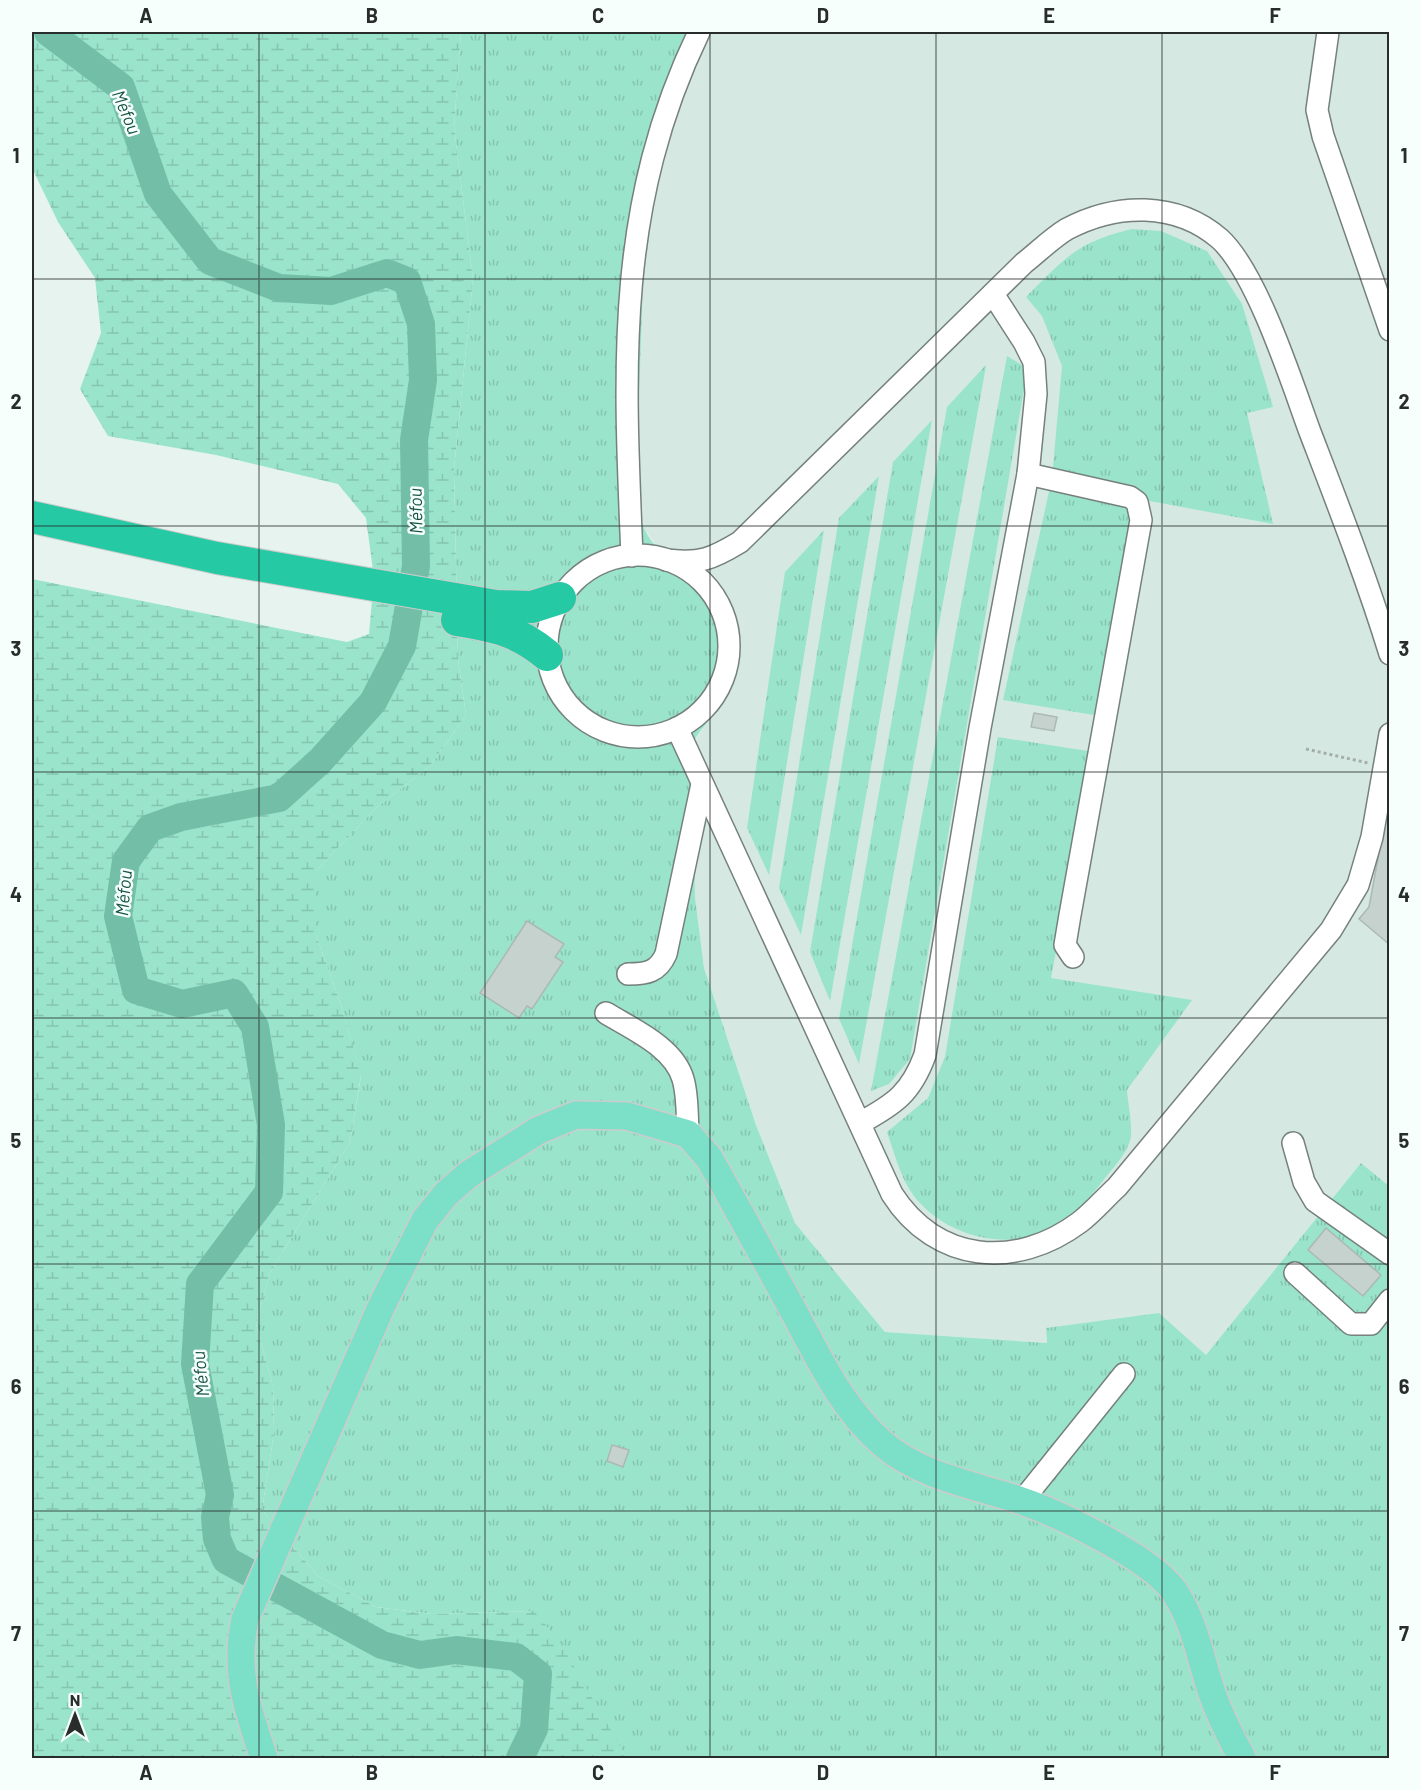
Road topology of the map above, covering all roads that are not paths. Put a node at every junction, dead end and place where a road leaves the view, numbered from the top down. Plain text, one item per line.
1 (699, 32) edge
2 (1328, 32) edge
3 (993, 294) junction
4 (1389, 330) edge
5 (1028, 474) junction
6 (32, 518) edge
7 (32, 539) edge
8 (632, 556) junction
9 (666, 560) junction
10 (309, 584) junction
11 (560, 598) junction
12 (495, 616) junction
13 (1389, 654) edge
14 (547, 655) junction
15 (677, 728) junction
16 (1389, 734) edge
17 (702, 784) junction
18 (1073, 957) dead end
19 (628, 974) dead end
20 (606, 1013) dead end
21 (860, 1123) junction
22 (688, 1134) junction
23 (1293, 1143) dead end
24 (1389, 1254) edge
25 (1295, 1273) dead end
26 (1389, 1300) edge
27 (1124, 1374) dead end
28 (1022, 1501) junction
29 (264, 1758) edge
30 (1242, 1758) edge

1 - 8 street
2 - 4 street
3 - 5 street
3 - 9 street
3 - 13 street
5 - 18 street
5 - 21 street
6 - 10 highway
7 - 10 highway
8 - 9 street
8 - 11 street
9 - 15 street
10 - 12 highway
11 - 12 highway
11 - 14 street
12 - 14 highway
14 - 15 street
15 - 17 street
16 - 21 street
17 - 19 street
17 - 21 street
20 - 22 street
22 - 28 main road
22 - 29 main road
23 - 24 street
25 - 26 street
27 - 28 street
28 - 30 main road

